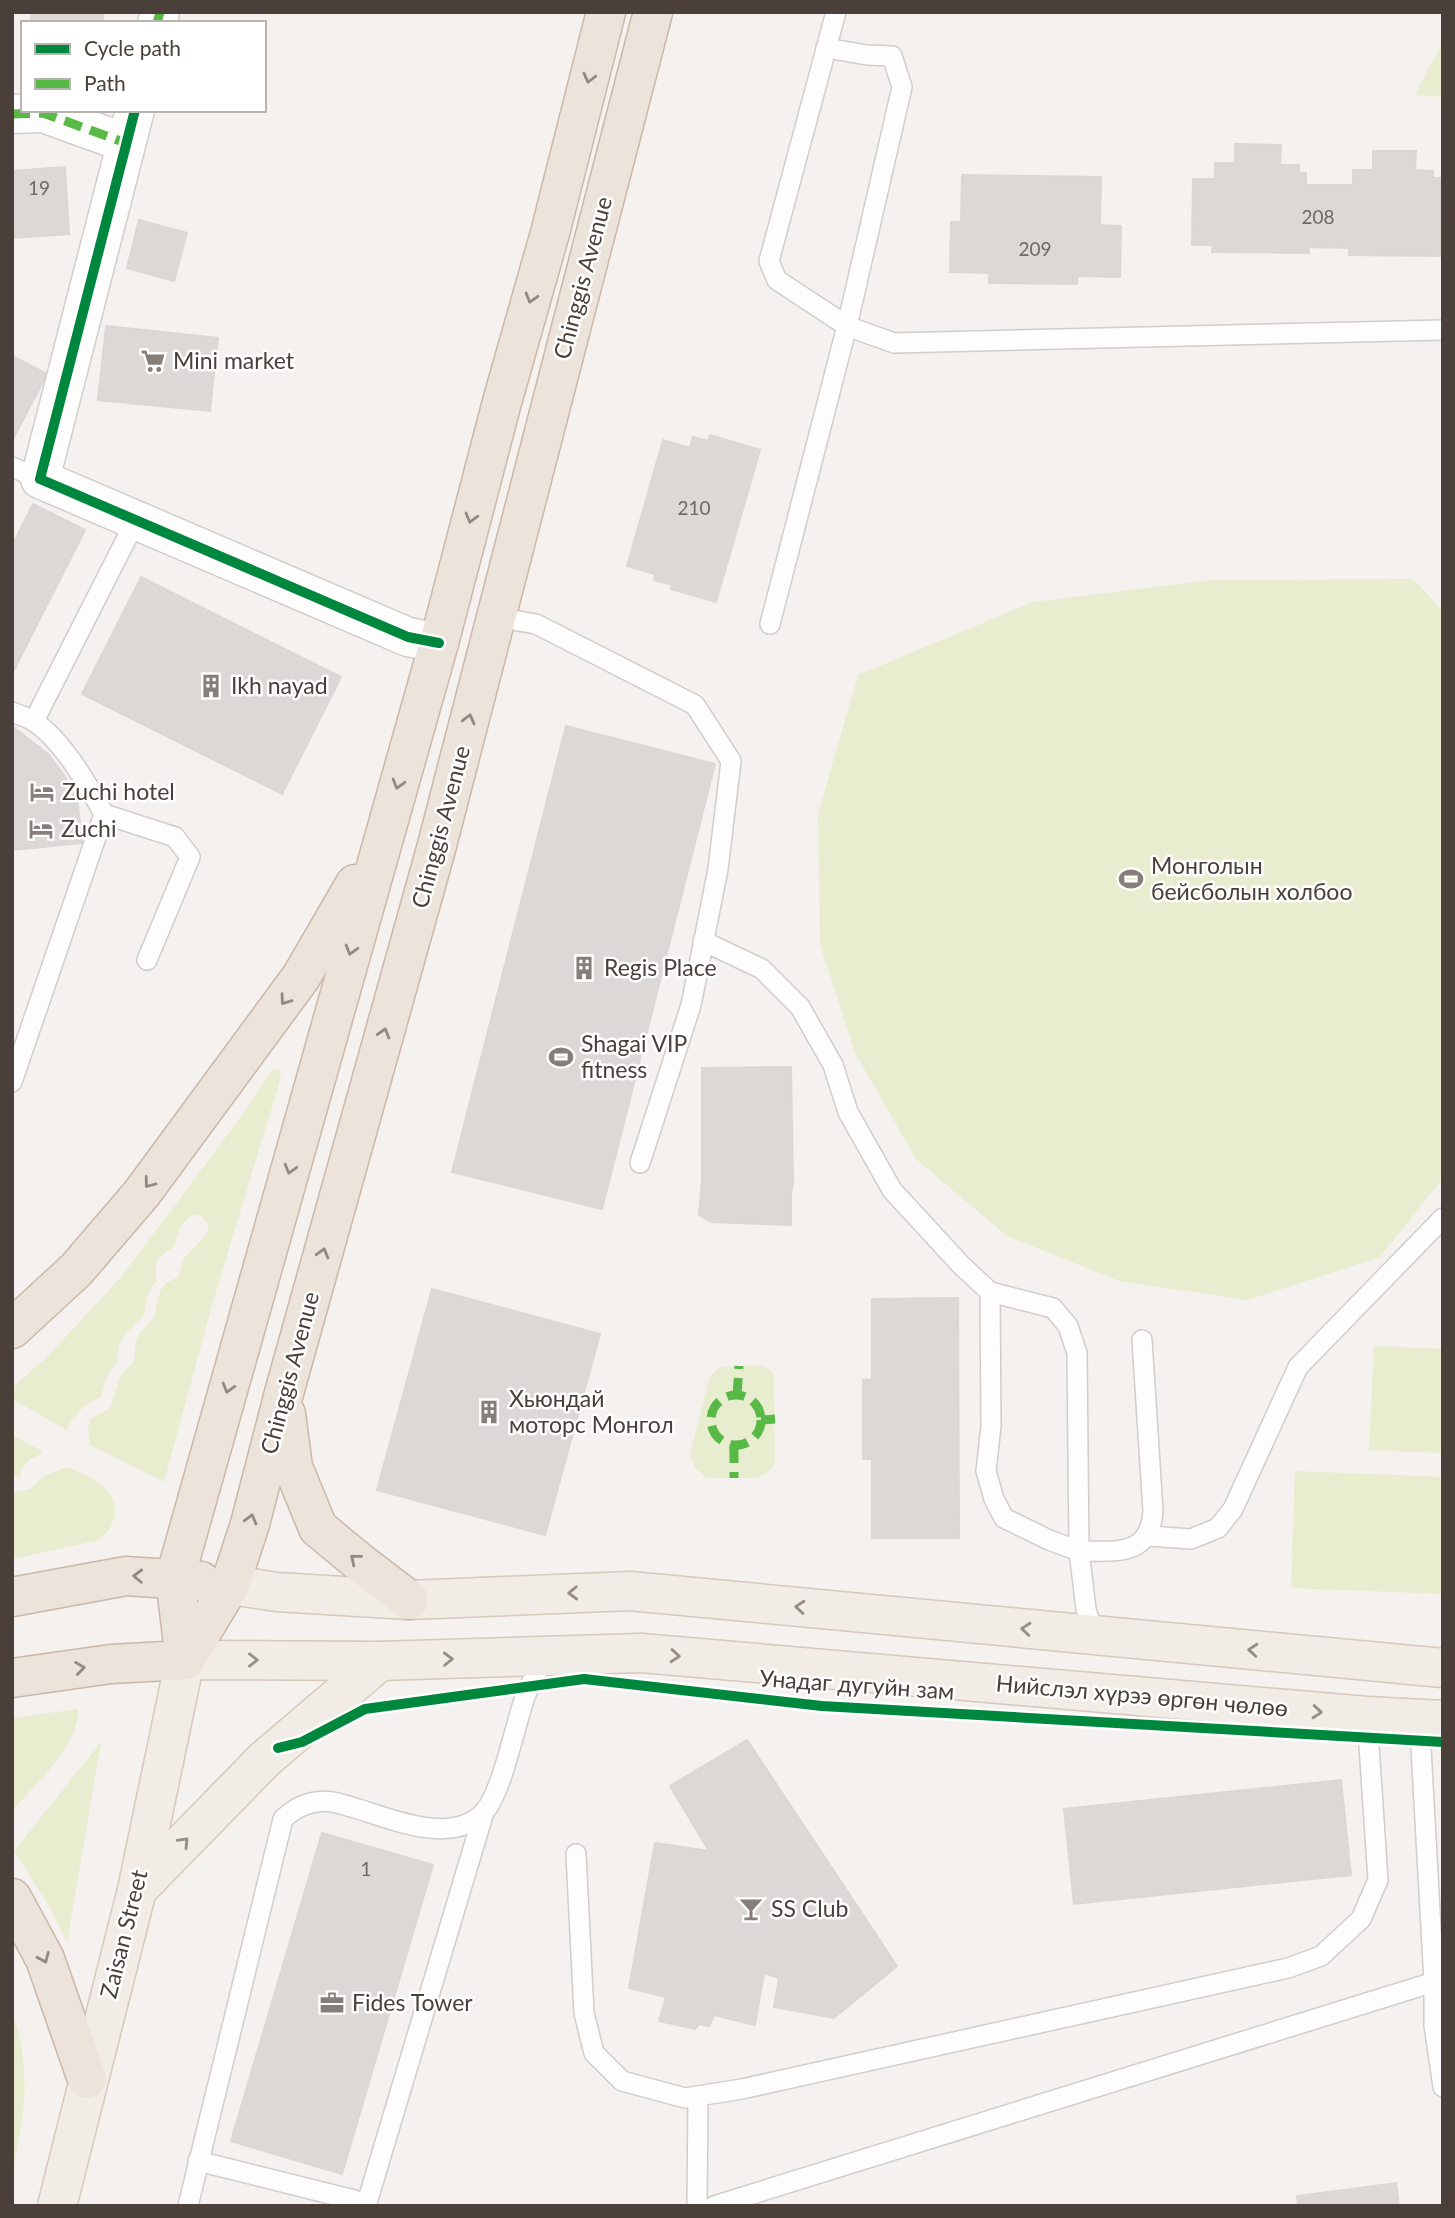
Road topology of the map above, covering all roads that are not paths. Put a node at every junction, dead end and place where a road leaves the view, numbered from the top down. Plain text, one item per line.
1 (606, 12) edge
2 (653, 12) edge
3 (836, 12) edge
4 (826, 48) junction
5 (12, 114) edge
6 (130, 127) edge
7 (847, 326) junction
8 (1443, 330) edge
9 (26, 473) edge
10 (136, 520) junction
11 (495, 617) junction
12 (770, 624) dead end
13 (439, 643) junction
14 (12, 712) edge
15 (34, 721) junction
16 (104, 814) junction
17 (383, 837) junction
18 (703, 941) junction
19 (147, 960) dead end
20 (12, 1082) edge
21 (640, 1163) dead end
22 (1443, 1217) edge
23 (990, 1292) junction
24 (12, 1329) edge
25 (1142, 1340) dead end
26 (284, 1393) junction
27 (1148, 1536) junction
28 (1079, 1551) junction
29 (175, 1578) junction
30 (230, 1585) junction
31 (12, 1597) edge
32 (409, 1600) junction
33 (1094, 1635) junction
34 (545, 1656) junction
35 (185, 1660) junction
36 (380, 1661) junction
37 (1443, 1668) edge
38 (12, 1678) edge
39 (1367, 1716) junction
40 (1433, 1720) edge
41 (484, 1811) junction
42 (576, 1854) dead end
43 (136, 1890) junction
44 (12, 1898) edge
45 (1434, 1982) junction
46 (87, 2079) junction
47 (1443, 2087) edge
48 (698, 2096) junction
49 (198, 2161) junction
50 (57, 2206) edge
51 (188, 2206) edge
52 (360, 2206) edge
53 (366, 2206) edge
54 (697, 2206) edge
55 (714, 2206) edge

1 -> 13 highway, Chinggis Avenue
2 - 11 highway, Chinggis Avenue
3 - 4 lane
4 - 7 lane
4 - 7 lane
5 - 6 street
6 - 9 street
7 - 8 lane
7 - 12 lane
9 - 10 street
10 - 13 street
10 - 15 lane
11 - 18 lane
26 -> 11 highway, Chinggis Avenue
13 -> 17 highway, Chinggis Avenue
14 - 15 lane
15 - 16 lane
16 - 19 lane
16 - 20 lane
17 -> 24 highway
17 -> 29 highway, Chinggis Avenue
18 - 21 lane
18 - 23 lane
22 - 27 lane
23 - 28 lane
23 - 28 lane
25 - 27 lane
30 -> 26 highway, Chinggis Avenue
32 -> 26 highway
27 - 28 lane
28 - 33 lane
29 - 30 highway
29 -> 31 highway
29 - 35 highway
30 - 32 main road
30 - 35 highway, Chinggis Avenue
33 -> 32 main road
37 -> 33 main road
36 -> 34 main road, Нийслэл хүрээ өргөн чөлөө
34 -> 39 main road, Нийслэл хүрээ өргөн чөлөө
34 - 41 lane
35 -> 36 main road, Нийслэл хүрээ өргөн чөлөө
38 -> 35 highway
35 - 43 main road, Zaisan Street
43 -> 36 main road
39 - 40 main road, Нийслэл хүрээ өргөн чөлөө
39 - 48 lane
40 - 45 lane
41 - 49 lane
41 - 53 lane
42 - 48 lane
43 - 46 main road, Zaisan Street
44 -> 46 highway
45 - 47 lane
45 - 55 lane
46 - 50 main road, Zaisan Street
48 - 54 lane
49 - 51 lane
49 - 52 lane

